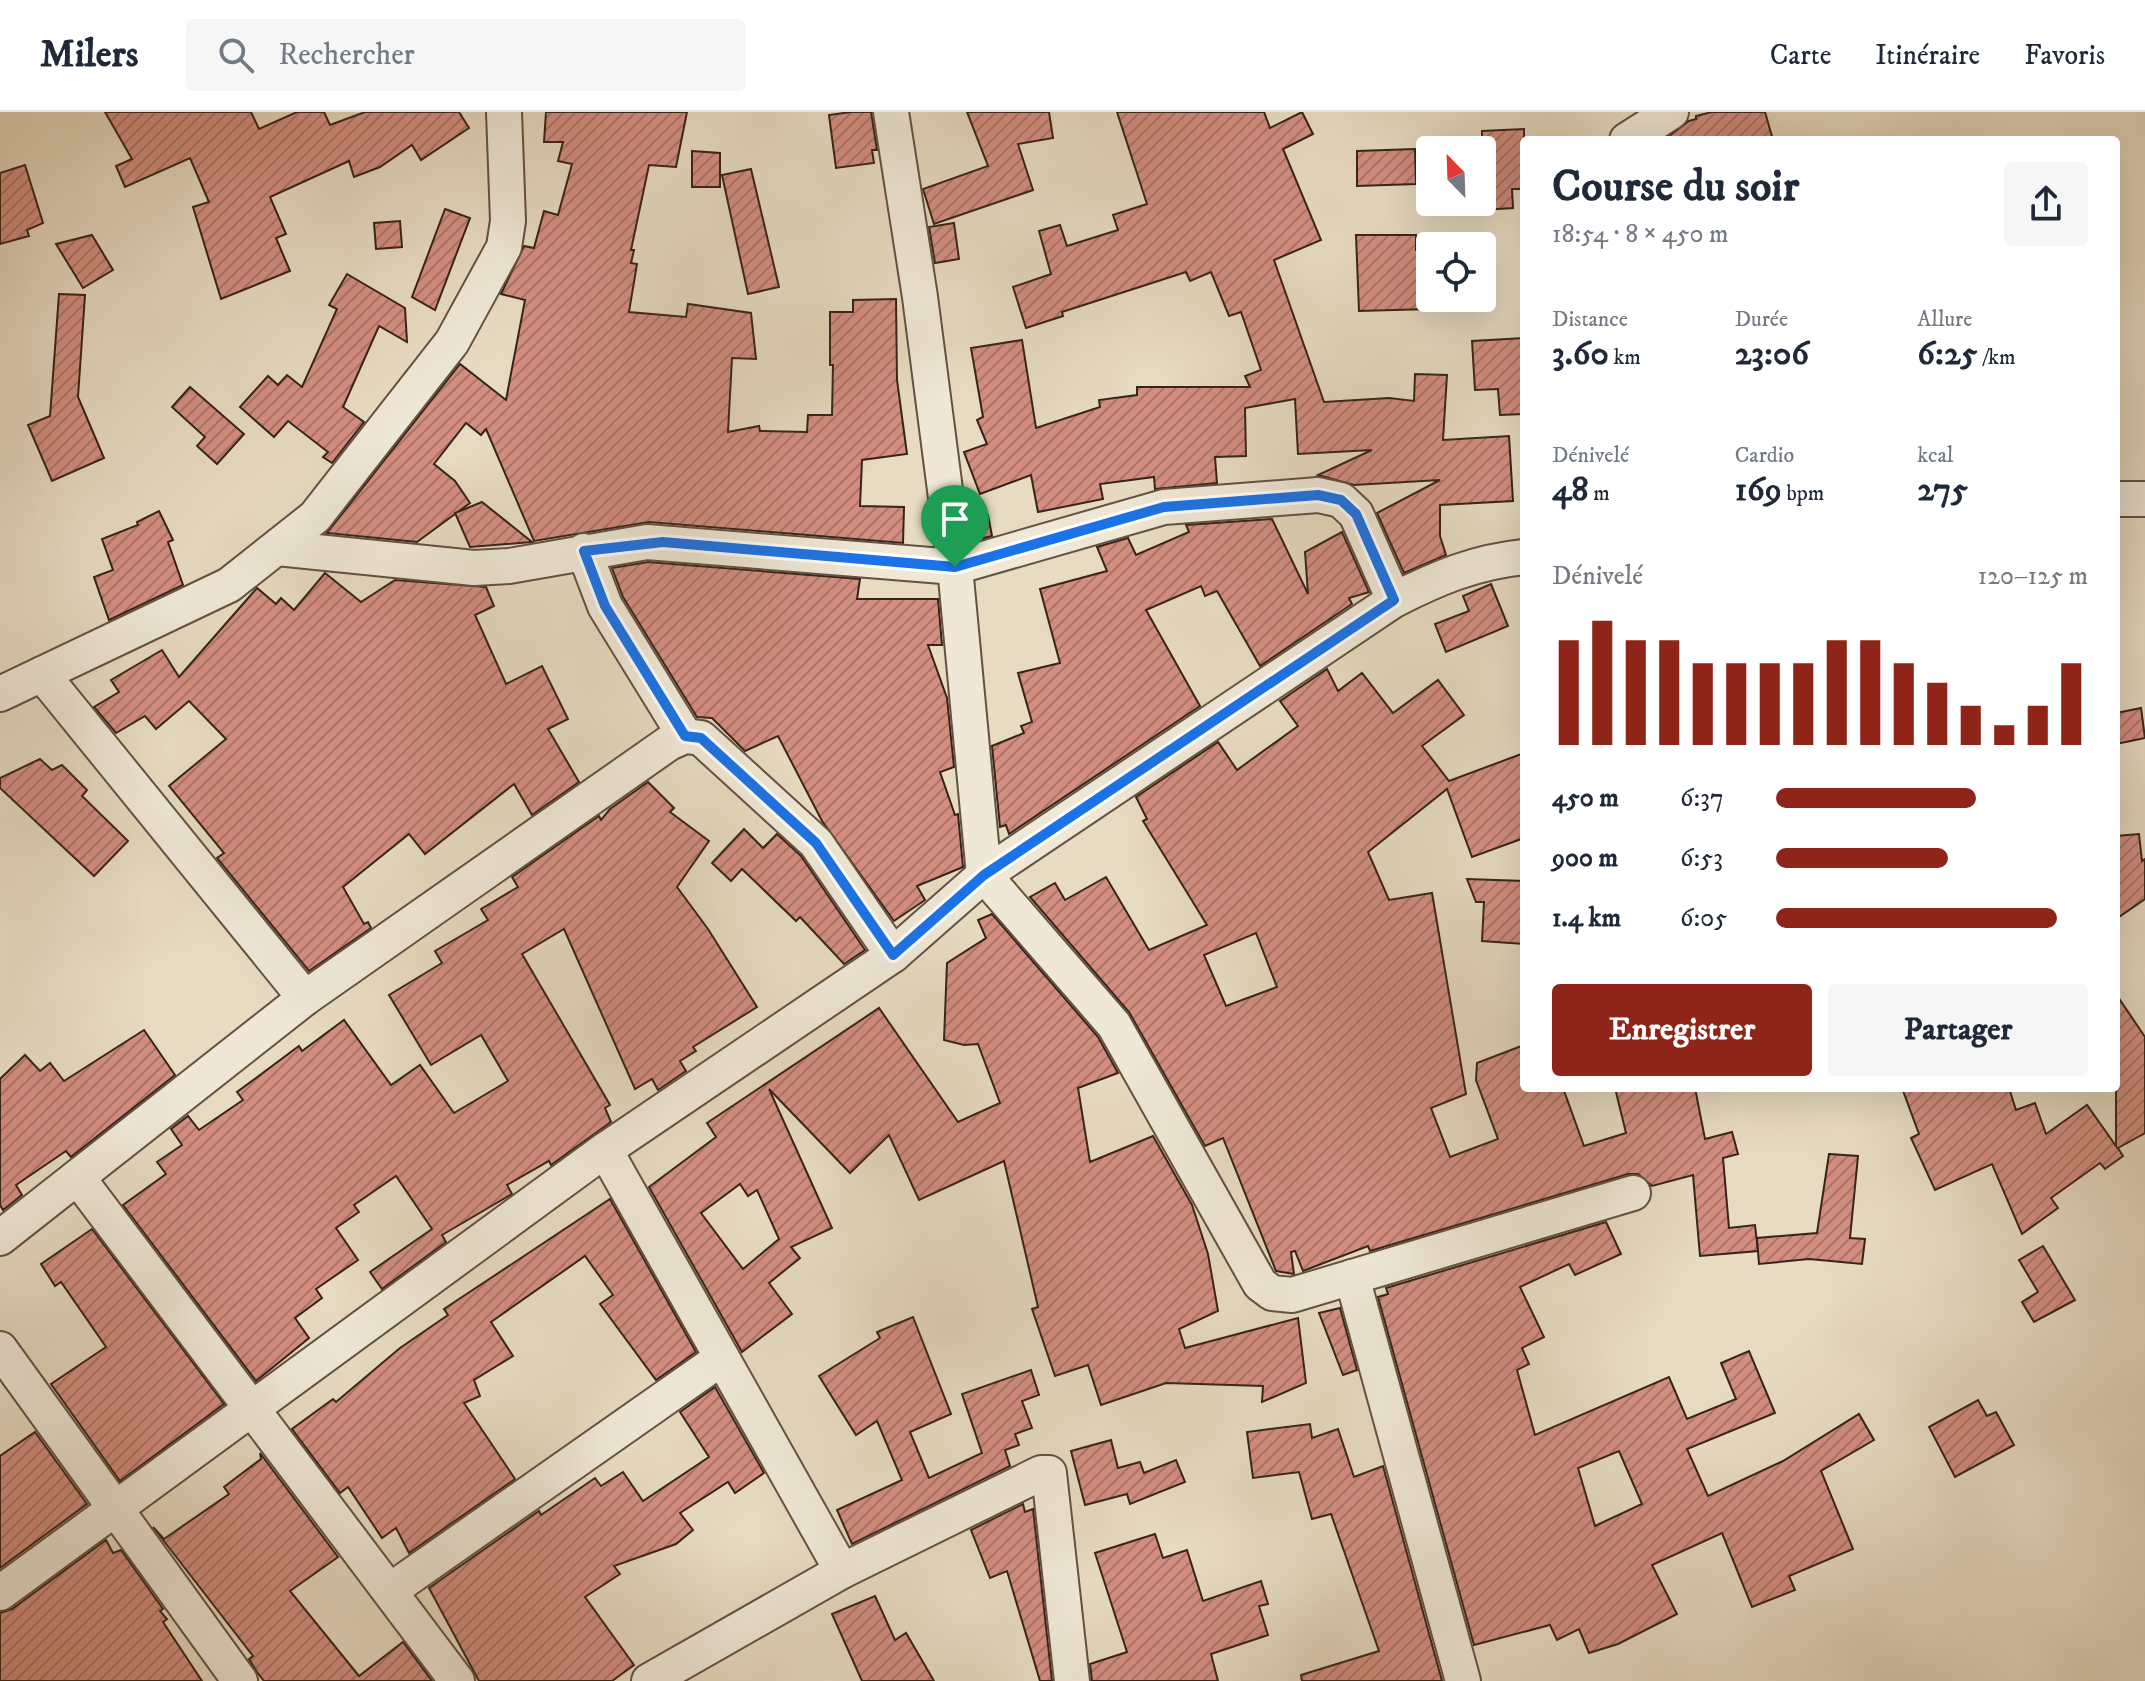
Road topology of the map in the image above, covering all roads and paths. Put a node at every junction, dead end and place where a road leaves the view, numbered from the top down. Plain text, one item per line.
1 (504, 112) edge
2 (891, 112) edge
3 (1671, 112) edge
4 (1633, 136) edge
5 (2120, 499) edge
6 (2145, 499) edge
7 (277, 548) junction
8 (584, 551) junction
9 (1520, 557) edge
10 (955, 567) junction
11 (1394, 600) junction
12 (42, 674) junction
13 (0, 694) edge
14 (685, 736) junction
15 (984, 875) junction
16 (893, 955) junction
17 (305, 998) junction
18 (605, 1150) junction
19 (78, 1178) junction
20 (1633, 1193) dead end
21 (0, 1238) edge
22 (1352, 1277) junction
23 (0, 1349) edge
24 (722, 1358) junction
25 (250, 1411) junction
26 (116, 1509) junction
27 (842, 1571) junction
28 (391, 1590) junction
29 (0, 1593) edge
30 (240, 1681) edge
31 (457, 1681) edge
32 (649, 1681) edge
33 (1072, 1681) edge
34 (1463, 1681) edge

1 - 7 street
2 - 10 street
3 - 4 street
5 - 6 street
7 - 8 street
7 - 12 street
8 - 10 street
8 - 14 street
9 - 11 street
10 - 11 street
10 - 15 street
11 - 15 street
12 - 13 street
12 - 17 street
14 - 16 street
14 - 17 street
15 - 16 street
15 - 22 street
16 - 18 street
17 - 19 street
18 - 24 street
18 - 25 street
19 - 21 street
19 - 25 street
20 - 22 street
22 - 34 street
23 - 26 street
24 - 27 street
24 - 28 street
25 - 26 street
25 - 28 street
26 - 29 street
26 - 30 street
27 - 32 street
27 - 33 street
28 - 31 street

